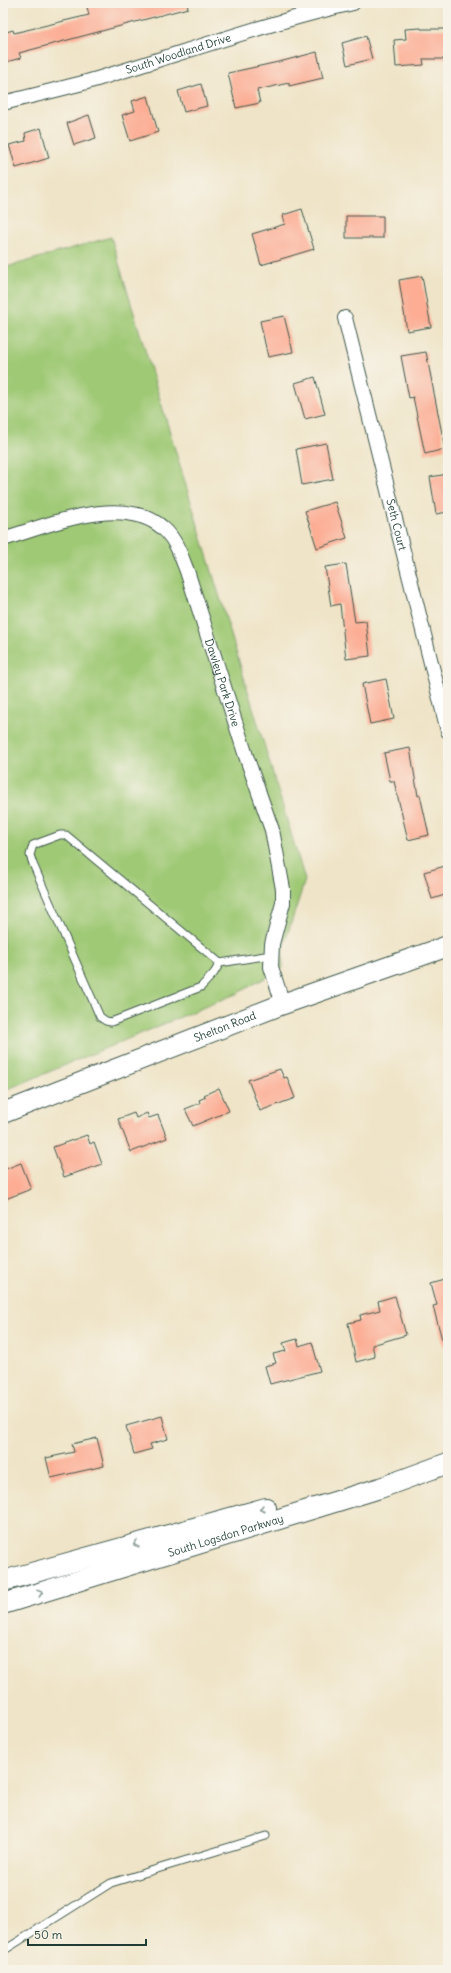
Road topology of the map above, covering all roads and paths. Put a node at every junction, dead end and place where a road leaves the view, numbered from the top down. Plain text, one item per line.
1 (353, 3) edge
2 (3, 104) edge
3 (345, 318) dead end
4 (3, 539) edge
5 (448, 731) edge
6 (448, 946) edge
7 (271, 955) junction
8 (220, 963) junction
9 (283, 1004) junction
10 (3, 1113) edge
11 (448, 1460) edge
12 (448, 1463) edge
13 (3, 1581) edge
14 (3, 1604) edge
15 (266, 1836) dead end
16 (3, 1951) edge

1 - 2 street, South Woodland Drive
3 - 5 street, Seth Court
4 - 7 street, Dawley Park Drive
6 - 9 main road, Shelton Road
7 - 8 lane
7 - 9 street, Dawley Park Drive
8 - 8 lane
9 - 10 main road, Shelton Road
11 -> 13 main road, South Logsdon Parkway
14 -> 12 main road, South Logsdon Parkway
15 - 16 lane

